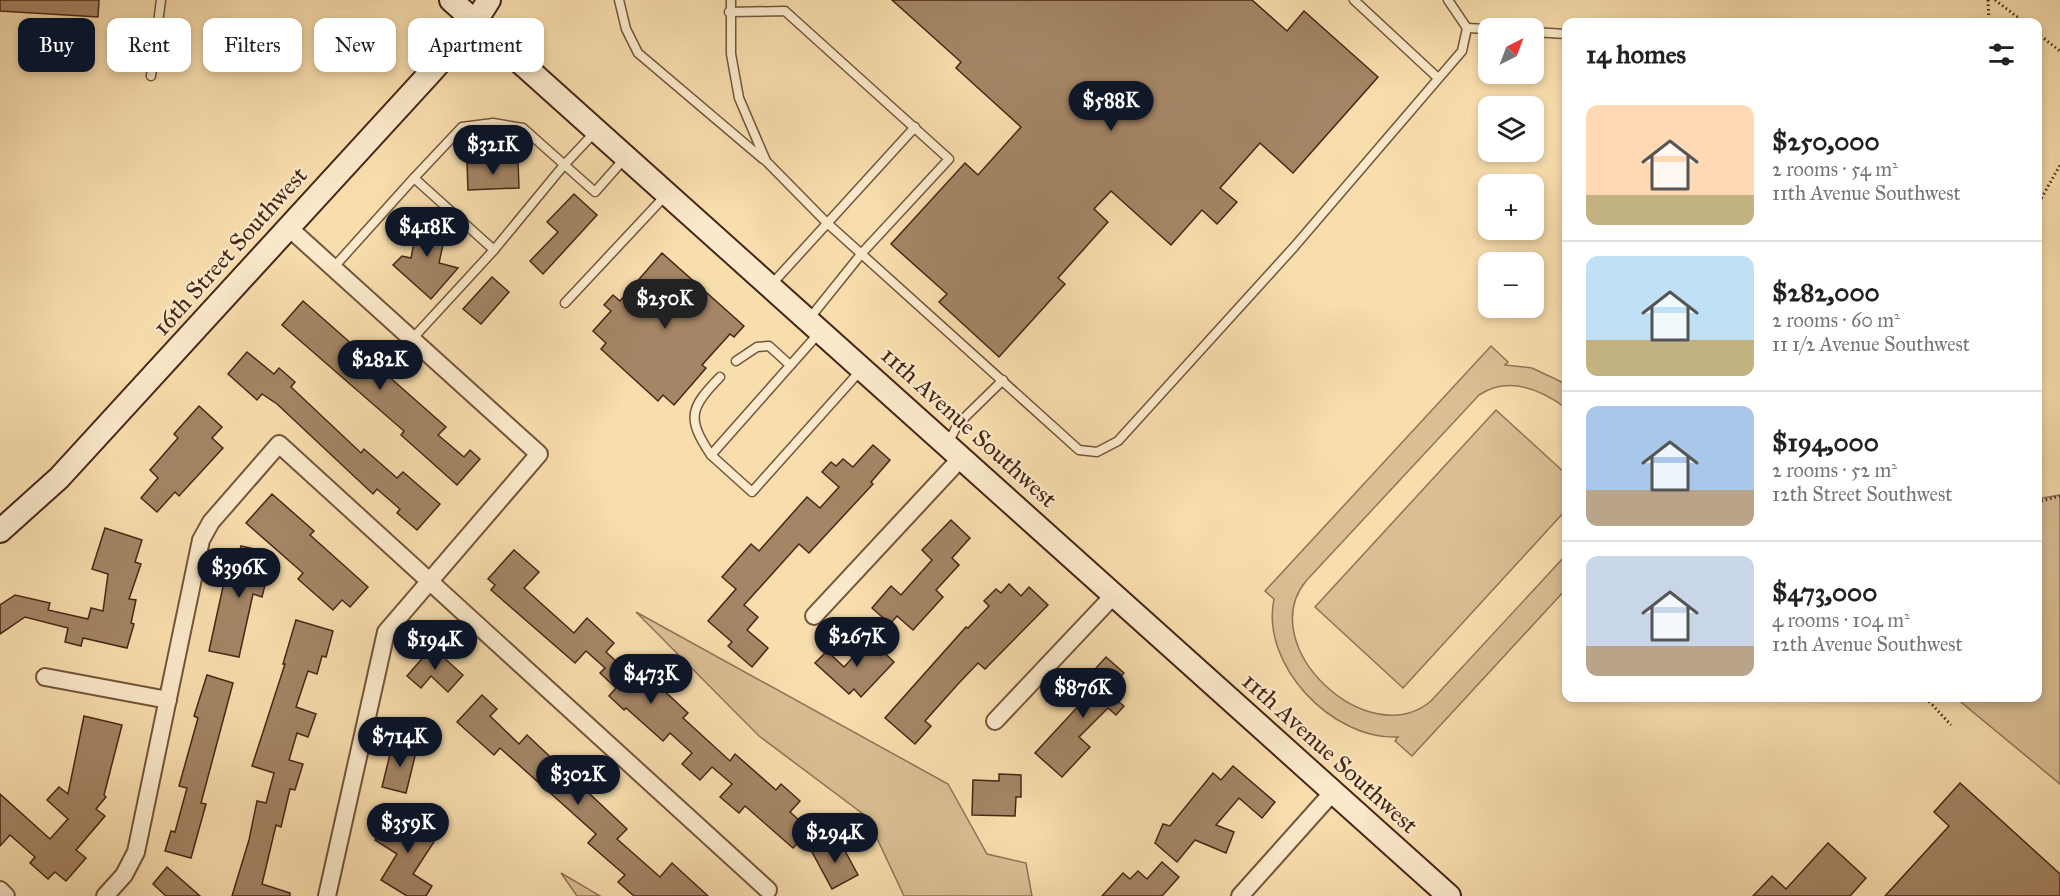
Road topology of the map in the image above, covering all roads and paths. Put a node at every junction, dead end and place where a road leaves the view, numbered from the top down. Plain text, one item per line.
1 (161, 0) edge
2 (451, 0) edge
3 (489, 0) edge
4 (619, 0) edge
5 (731, 0) edge
6 (1354, 0) edge
7 (1448, 0) edge
8 (1988, 0) edge
9 (1995, 0) edge
10 (729, 12) junction
11 (471, 18) edge
12 (478, 18) edge
13 (1989, 18) edge
14 (2019, 18) edge
15 (1467, 28) junction
16 (1478, 29) edge
17 (1544, 33) edge
18 (1562, 34) edge
19 (2042, 37) edge
20 (2060, 51) edge
21 (429, 72) edge
22 (531, 72) edge
23 (151, 76) dead end
24 (1438, 78) junction
25 (915, 127) junction
26 (597, 130) junction
27 (627, 157) junction
28 (766, 161) junction
29 (564, 165) junction
30 (2060, 165) edge
31 (414, 178) junction
32 (668, 192) junction
33 (2042, 197) edge
34 (826, 222) junction
35 (288, 227) junction
36 (494, 250) junction
37 (862, 253) junction
38 (334, 267) junction
39 (771, 285) junction
40 (565, 303) dead end
41 (815, 324) junction
42 (412, 338) junction
43 (736, 361) dead end
44 (790, 365) junction
45 (863, 368) junction
46 (720, 377) dead end
47 (1003, 380) junction
48 (955, 450) junction
49 (711, 455) junction
50 (2060, 496) edge
51 (2042, 501) edge
52 (0, 531) edge
53 (429, 582) junction
54 (1114, 595) junction
55 (814, 616) dead end
56 (45, 677) dead end
57 (168, 700) junction
58 (1930, 702) edge
59 (995, 722) dead end
60 (1951, 724) dead end
61 (1333, 792) junction
62 (0, 890) edge
63 (768, 890) dead end
64 (6, 896) edge
65 (105, 896) edge
66 (327, 896) edge
67 (1240, 896) edge
68 (1449, 896) edge

1 - 23 lane
2 - 11 street, 11th Avenue Southwest
3 - 12 street, 16th Street Southwest
4 - 28 lane
5 - 10 lane
6 - 24 lane
7 - 15 lane
8 - 13 path
9 - 14 path
10 - 25 lane
10 - 28 lane
15 - 16 lane
15 - 24 lane
17 - 18 lane
19 - 20 path
21 - 35 street, 16th Street Southwest
22 - 26 street, 11th Avenue Southwest
24 - 47 lane
25 - 34 lane
25 - 37 lane
26 - 27 street, 11th Avenue Southwest
26 - 29 lane
27 - 29 lane
27 - 32 street, 11th Avenue Southwest
28 - 34 lane
29 - 31 lane
29 - 36 lane
30 - 33 path
31 - 36 lane
31 - 38 lane
32 - 39 street, 11th Avenue Southwest
32 - 40 lane
34 - 37 lane
34 - 39 lane
35 - 38 street
35 - 52 street, 16th Street Southwest
36 - 42 lane
37 - 41 lane
37 - 47 lane
38 - 42 street
39 - 41 street, 11th Avenue Southwest
41 - 44 lane
41 - 45 street, 11th Avenue Southwest
42 - 53 street
43 - 44 lane
44 - 49 lane
45 - 48 street, 11th Avenue Southwest
45 - 49 lane
46 - 49 lane
47 - 48 lane
48 - 54 street, 11th Avenue Southwest
48 - 55 street
50 - 51 path
53 - 57 street
53 - 63 street
53 - 66 street
54 - 59 street
54 - 61 street, 11th Avenue Southwest
56 - 57 street
57 - 65 street
58 - 60 path
61 - 67 street
61 - 68 street, 11th Avenue Southwest
62 - 64 street

